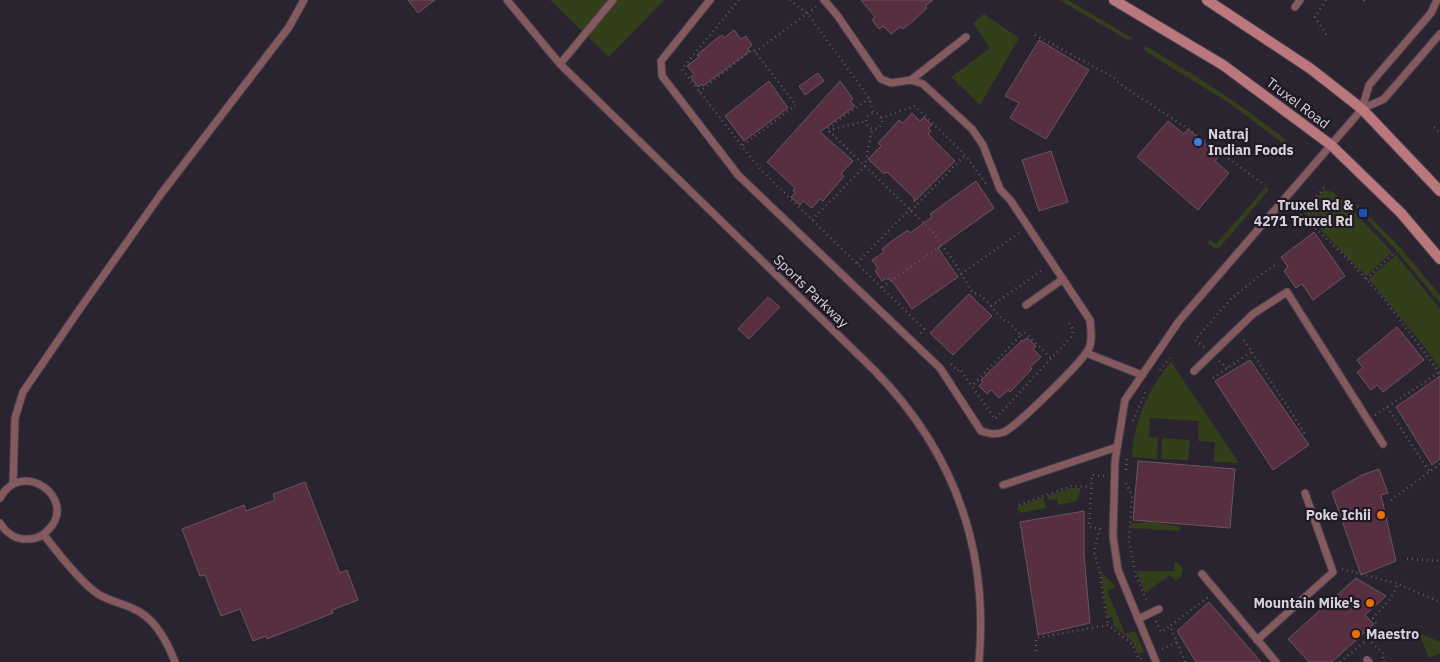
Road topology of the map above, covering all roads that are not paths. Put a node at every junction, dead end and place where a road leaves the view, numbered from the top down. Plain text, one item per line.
1 (304, 0) edge
2 (507, 0) edge
3 (613, 0) edge
4 (710, 0) edge
5 (824, 0) edge
6 (1114, 0) edge
7 (1207, 0) edge
8 (1300, 0) edge
9 (1438, 3) edge
10 (1295, 7) dead end
11 (1440, 34) edge
12 (966, 37) dead end
13 (560, 64) junction
14 (911, 80) junction
15 (1362, 109) junction
16 (1331, 144) junction
17 (1440, 190) edge
18 (1440, 259) edge
19 (1063, 279) junction
20 (1026, 305) dead end
21 (1086, 353) junction
22 (1194, 371) dead end
23 (1142, 375) junction
24 (1383, 444) dead end
25 (1117, 447) junction
26 (12, 484) junction
27 (1003, 485) dead end
28 (1305, 493) dead end
29 (0, 498) edge
30 (0, 523) edge
31 (44, 535) junction
32 (1202, 574) dead end
33 (1160, 608) dead end
34 (1138, 619) junction
35 (1257, 640) junction
36 (175, 662) edge
37 (980, 662) edge
38 (1156, 662) edge
39 (1276, 662) edge

1 - 26 lane
2 - 13 lane, Sports Parkway
3 - 13 lane
4 - 21 lane
5 - 14 lane
6 - 16 main road, Truxel Road
7 - 15 main road
8 - 10 lane
9 - 15 lane
11 - 15 lane
12 - 14 lane
13 - 37 lane, Sports Parkway
14 - 19 lane
15 - 16 lane
15 - 17 main road
16 - 18 main road, Truxel Road
16 - 23 lane
19 - 20 lane
19 - 21 lane
21 - 23 lane
22 - 24 lane
23 - 25 lane
25 - 27 lane
25 - 34 lane
26 - 29 lane
26 - 31 lane
28 - 35 lane
30 - 31 lane
31 - 36 lane
32 - 35 lane
33 - 34 lane
34 - 38 lane
35 - 39 lane

